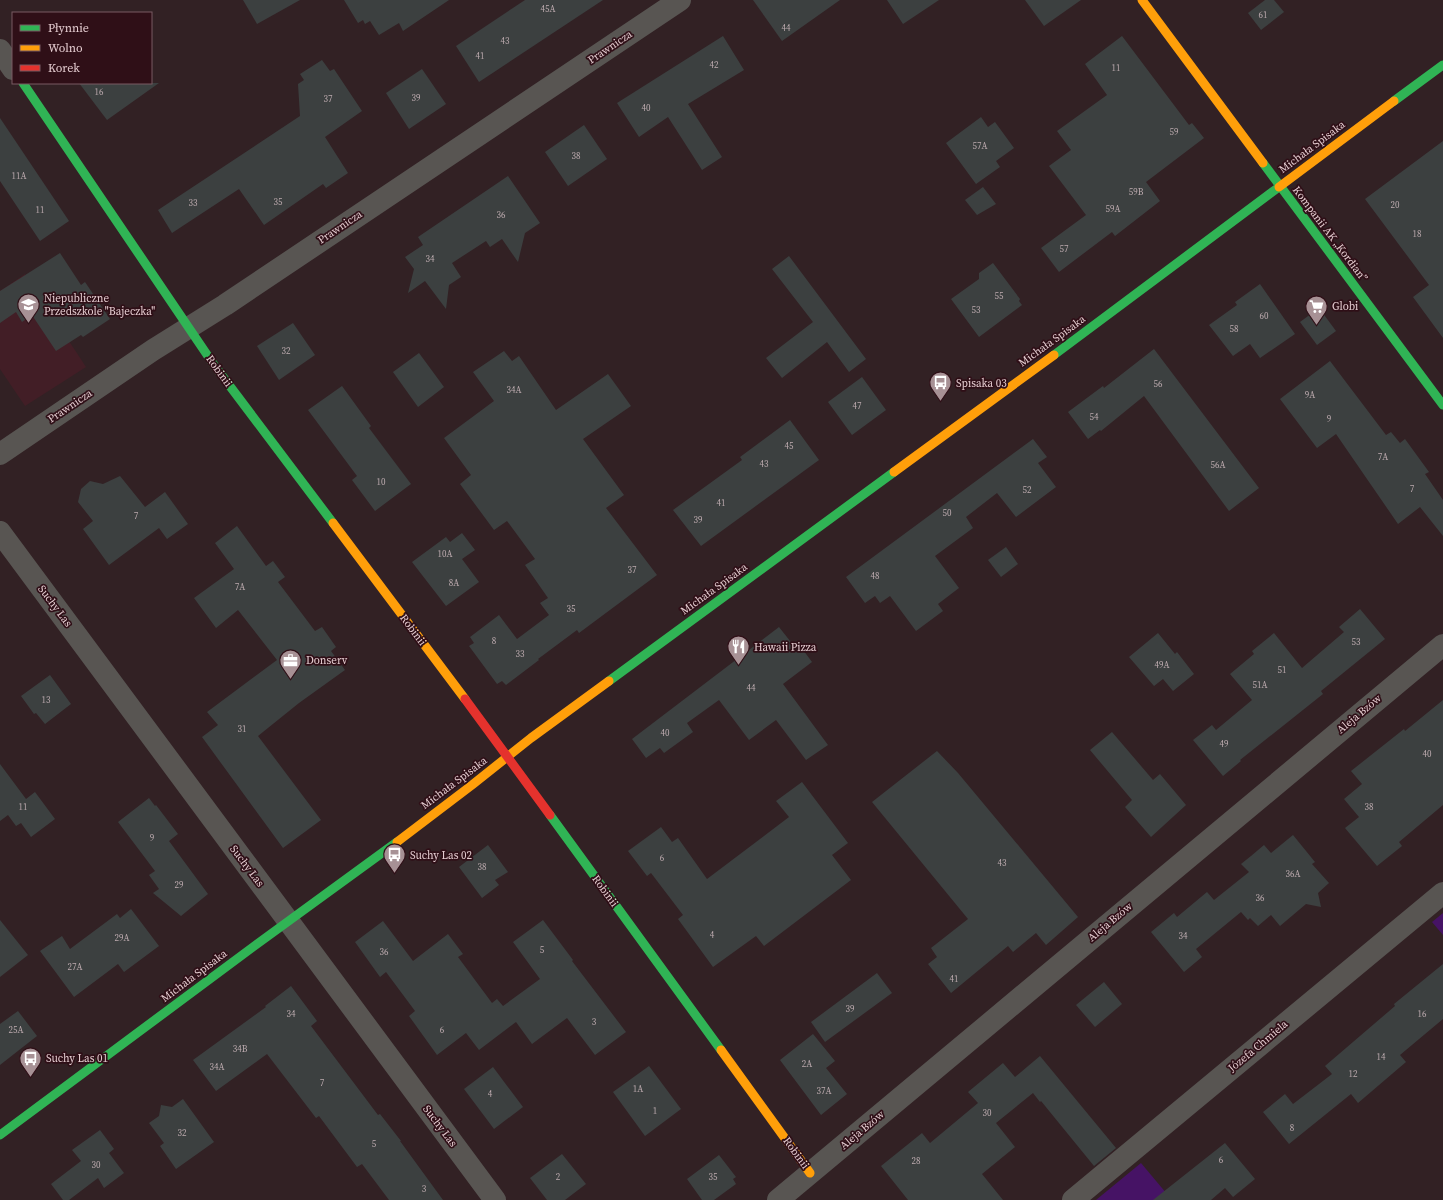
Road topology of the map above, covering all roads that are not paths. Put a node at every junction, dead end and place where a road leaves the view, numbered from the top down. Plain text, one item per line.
1 (680, 0) edge
2 (1142, 0) edge
3 (0, 50) edge
4 (1443, 65) edge
5 (12, 68) edge
6 (23, 84) edge
7 (1280, 187) junction
8 (189, 328) junction
9 (1443, 405) edge
10 (0, 454) edge
11 (0, 532) edge
12 (1443, 644) edge
13 (508, 757) junction
14 (1443, 892) edge
15 (288, 921) junction
16 (0, 1135) edge
17 (810, 1173) junction
18 (495, 1200) edge
19 (778, 1200) edge
20 (1073, 1200) edge

1 - 8 street, Prawnicza
2 - 7 street, Kompanii AK „Kordian”
3 - 5 street
4 - 7 street, Michała Spisaka
6 - 8 street, Robinii
7 - 9 street, Kompanii AK „Kordian”
7 - 13 street, Michała Spisaka
8 - 10 street, Prawnicza
8 - 13 street, Robinii
11 - 15 street, Suchy Las
12 - 17 street, Aleja Bzów
13 - 15 street, Michała Spisaka
13 - 17 street, Robinii
14 - 20 street, Józefa Chmiela
15 - 16 street, Michała Spisaka
15 - 18 street, Suchy Las
17 - 19 street, Aleja Bzów

